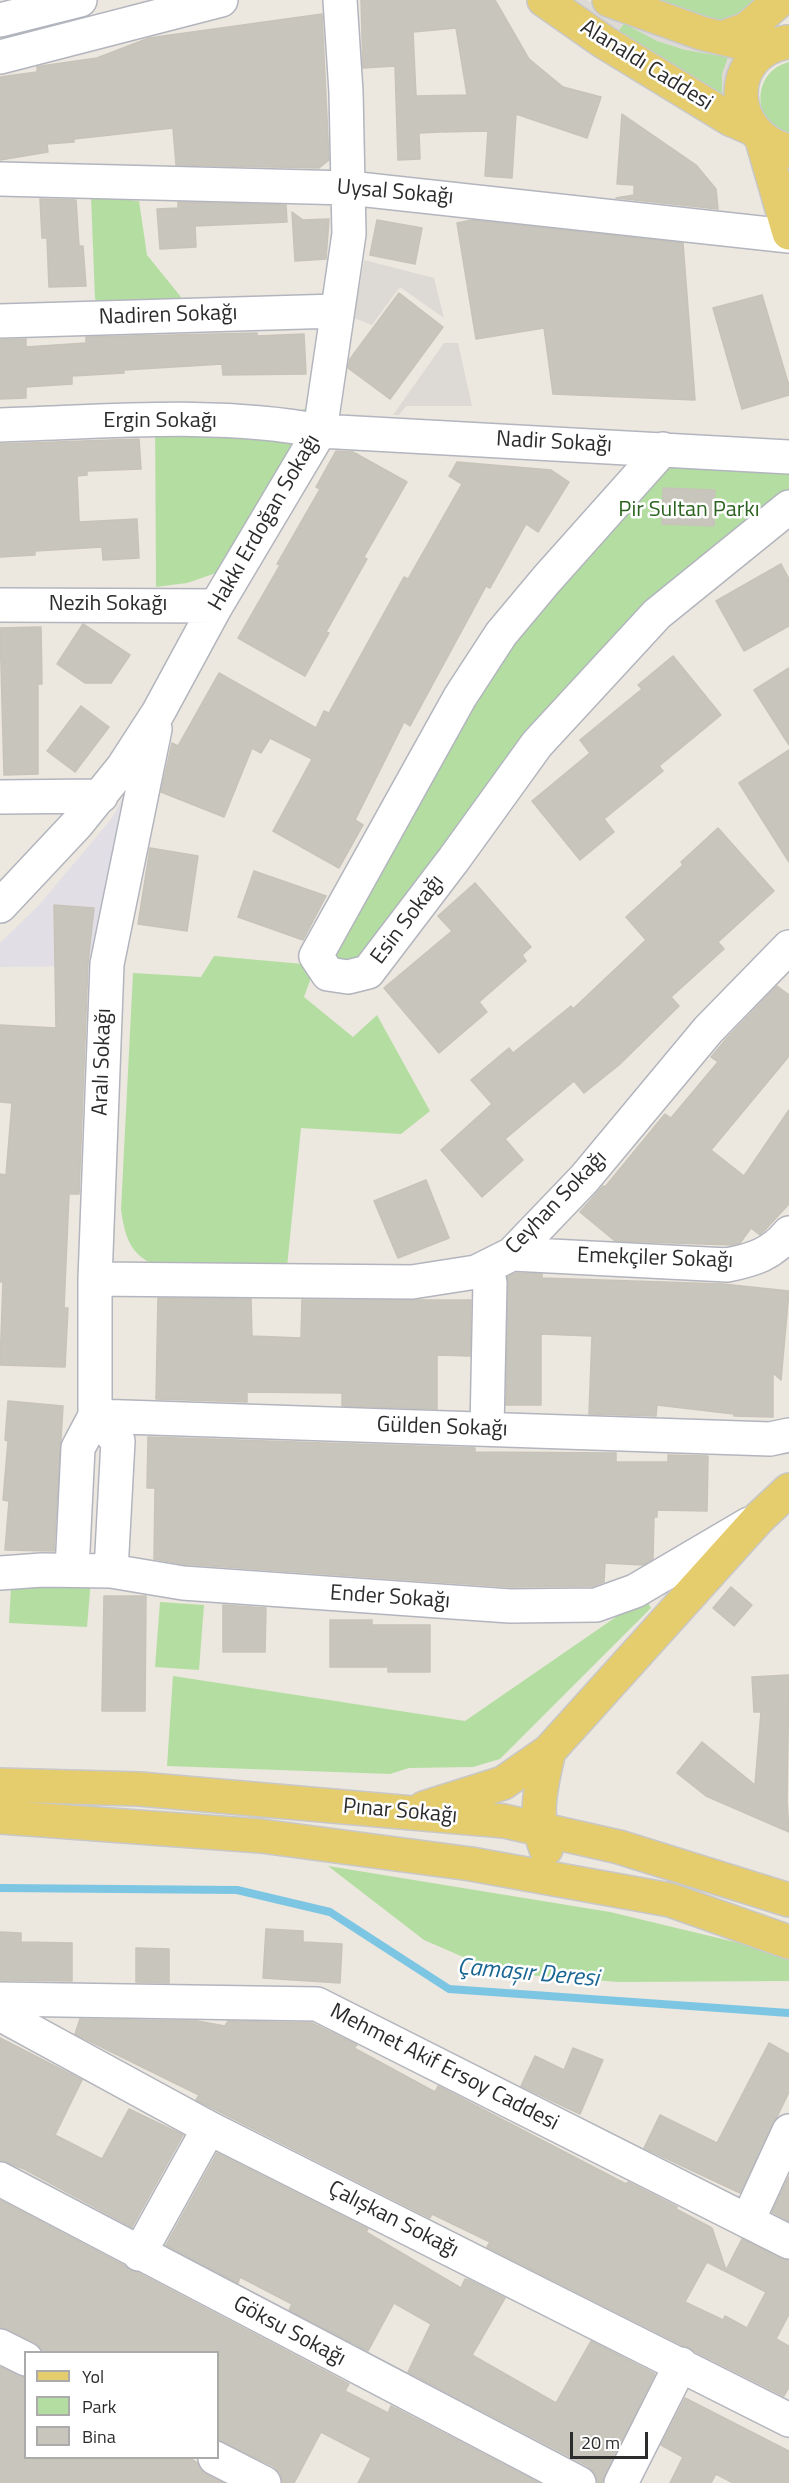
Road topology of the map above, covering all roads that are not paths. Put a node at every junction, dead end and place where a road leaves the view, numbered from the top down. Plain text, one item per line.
1 (80, 0) edge
2 (221, 0) edge
3 (340, 0) edge
4 (544, 0) edge
5 (609, 0) edge
6 (780, 0) edge
7 (0, 20) edge
8 (784, 35) edge
9 (721, 38) junction
10 (0, 57) edge
11 (767, 140) edge
12 (0, 179) edge
13 (349, 188) junction
14 (789, 235) edge
15 (337, 311) junction
16 (0, 321) edge
17 (0, 425) edge
18 (320, 431) junction
19 (663, 449) junction
20 (789, 457) edge
21 (789, 507) edge
22 (0, 605) edge
23 (216, 606) junction
24 (158, 713) junction
25 (100, 796) junction
26 (0, 797) edge
27 (0, 906) edge
28 (789, 947) edge
29 (789, 1233) edge
30 (512, 1254) junction
31 (483, 1269) junction
32 (95, 1279) junction
33 (95, 1416) junction
34 (487, 1429) junction
35 (789, 1435) edge
36 (789, 1490) edge
37 (759, 1518) junction
38 (72, 1570) junction
39 (111, 1571) junction
40 (0, 1573) edge
41 (549, 1751) junction
42 (0, 1785) edge
43 (410, 1812) junction
44 (0, 1817) edge
45 (538, 1829) junction
46 (558, 1879) junction
47 (789, 1900) edge
48 (743, 1925) junction
49 (789, 1929) edge
50 (789, 1942) edge
51 (0, 1999) edge
52 (0, 2014) edge
53 (209, 2128) junction
54 (789, 2131) edge
55 (0, 2178) edge
56 (748, 2220) junction
57 (789, 2242) edge
58 (139, 2254) junction
59 (0, 2346) edge
60 (24, 2359) edge
61 (681, 2364) junction
62 (789, 2420) edge
63 (219, 2459) edge
64 (264, 2483) edge
65 (579, 2483) edge
66 (621, 2483) edge

1 - 7 street
2 - 10 street
3 - 13 street, Hakkı Erdoğan Sokağı
4 - 11 main road, Alanaldı Caddesi
5 - 9 main road, Alanaldı Caddesi
6 - 9 main road
8 - 9 main road, Alanaldı Caddesi
8 - 11 main road
11 - 14 main road
12 - 13 street, Uysal Sokağı
13 - 14 street, Uysal Sokağı
13 - 15 street, Hakkı Erdoğan Sokağı
15 - 16 street, Nadiren Sokağı
15 - 18 street, Hakkı Erdoğan Sokağı
17 - 18 street, Ergin Sokağı
18 - 19 street, Nadir Sokağı
18 - 23 street, Hakkı Erdoğan Sokağı
19 - 20 street, Nadir Sokağı
19 - 21 street, Esin Sokağı
22 - 23 street, Nezih Sokağı
23 - 24 street, Hakkı Erdoğan Sokağı
24 - 25 street, Hakkı Erdoğan Sokağı
24 - 32 street, Aralı Sokağı
25 - 26 street
25 - 27 street, Hakkı Erdoğan Sokağı
28 - 30 street, Ceyhan Sokağı
29 - 30 street, Emekçiler Sokağı
30 - 31 street, Ceyhan Sokağı
31 - 32 street, Ceyhan Sokağı
31 - 34 street
32 - 33 street, Aralı Sokağı
33 - 34 street, Gülden Sokağı
33 - 38 street, Aralı Sokağı
33 - 39 street
34 - 35 street, Gülden Sokağı
36 - 37 main road
37 - 39 street, Ender Sokağı
37 - 41 main road
38 - 39 street, Ender Sokağı
38 - 40 street, Ender Sokağı
41 - 43 main road
41 - 45 main road
42 - 43 main road, Pınar Sokağı
43 - 45 main road, Pınar Sokağı
44 - 46 main road, Pınar Sokağı
45 - 46 main road
45 - 47 main road, Pınar Sokağı
46 - 48 main road, Pınar Sokağı
48 - 49 main road
48 - 50 main road
51 - 56 street, Mehmet Akif Ersoy Caddesi
52 - 53 street, Çalışkan Sokağı
53 - 58 street
53 - 61 street, Çalışkan Sokağı
54 - 56 street
55 - 58 street, Göksu Sokağı
56 - 57 street, Mehmet Akif Ersoy Caddesi
58 - 65 street, Göksu Sokağı
59 - 60 street
61 - 62 street, Çalışkan Sokağı
61 - 66 street
63 - 64 street

